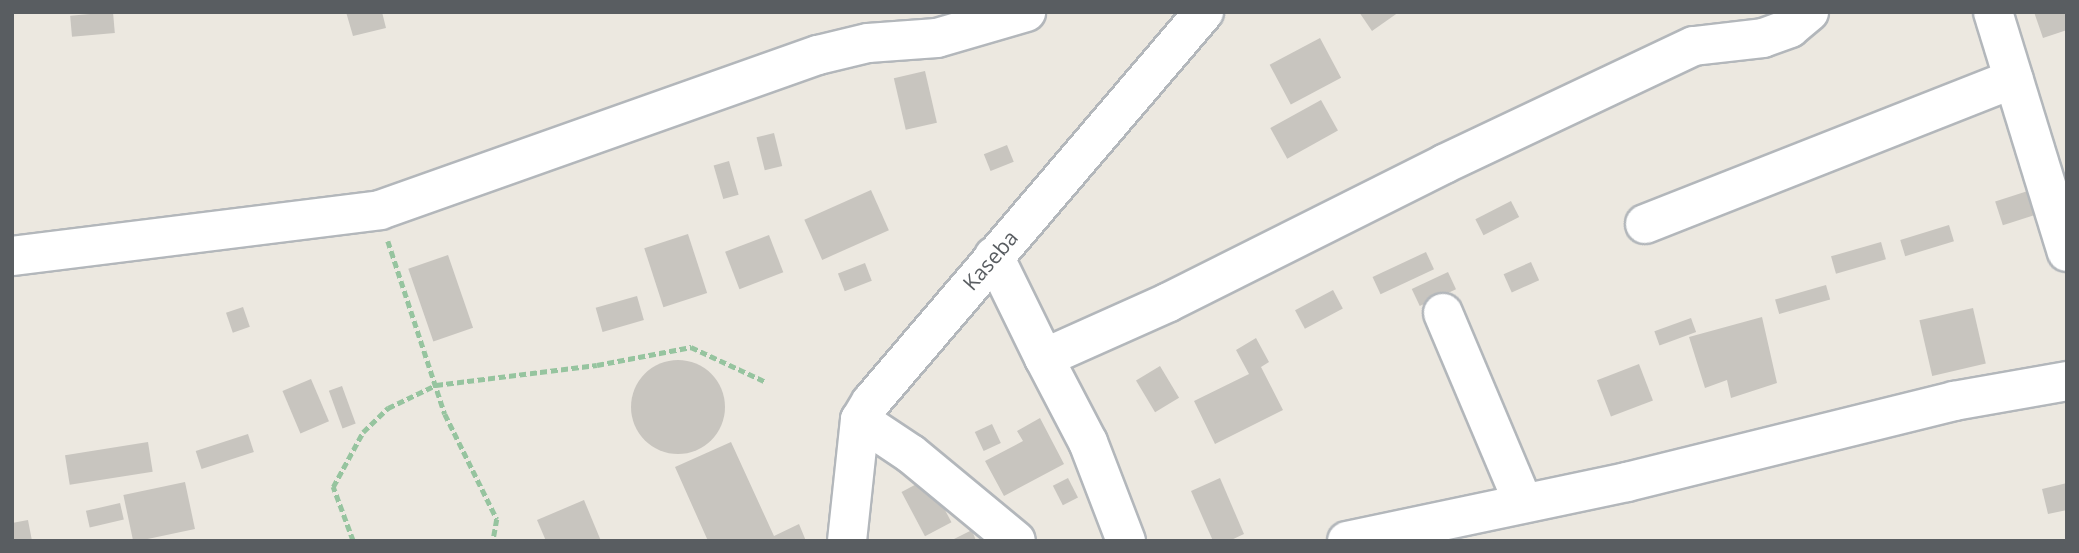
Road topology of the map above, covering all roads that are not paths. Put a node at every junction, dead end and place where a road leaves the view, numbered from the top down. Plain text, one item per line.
1 (1026, 12) edge
2 (1204, 12) edge
3 (1809, 12) edge
4 (1993, 12) edge
5 (2014, 79) junction
6 (2061, 213) edge
7 (1646, 224) dead end
8 (2067, 253) edge
9 (12, 256) edge
10 (994, 256) junction
11 (1443, 313) dead end
12 (1044, 358) junction
13 (2067, 381) edge
14 (860, 419) junction
15 (1524, 502) junction
16 (847, 541) edge
17 (1016, 541) edge
18 (1126, 541) edge
19 (1347, 541) edge

1 - 9 street
2 - 10 street, Kaseba
3 - 12 street
4 - 5 street
5 - 6 street
5 - 7 street
6 - 8 street
10 - 12 street
10 - 14 street, Kaseba
11 - 15 street
12 - 18 street
13 - 15 street
14 - 16 street, Kaseba
14 - 17 street
15 - 19 street

